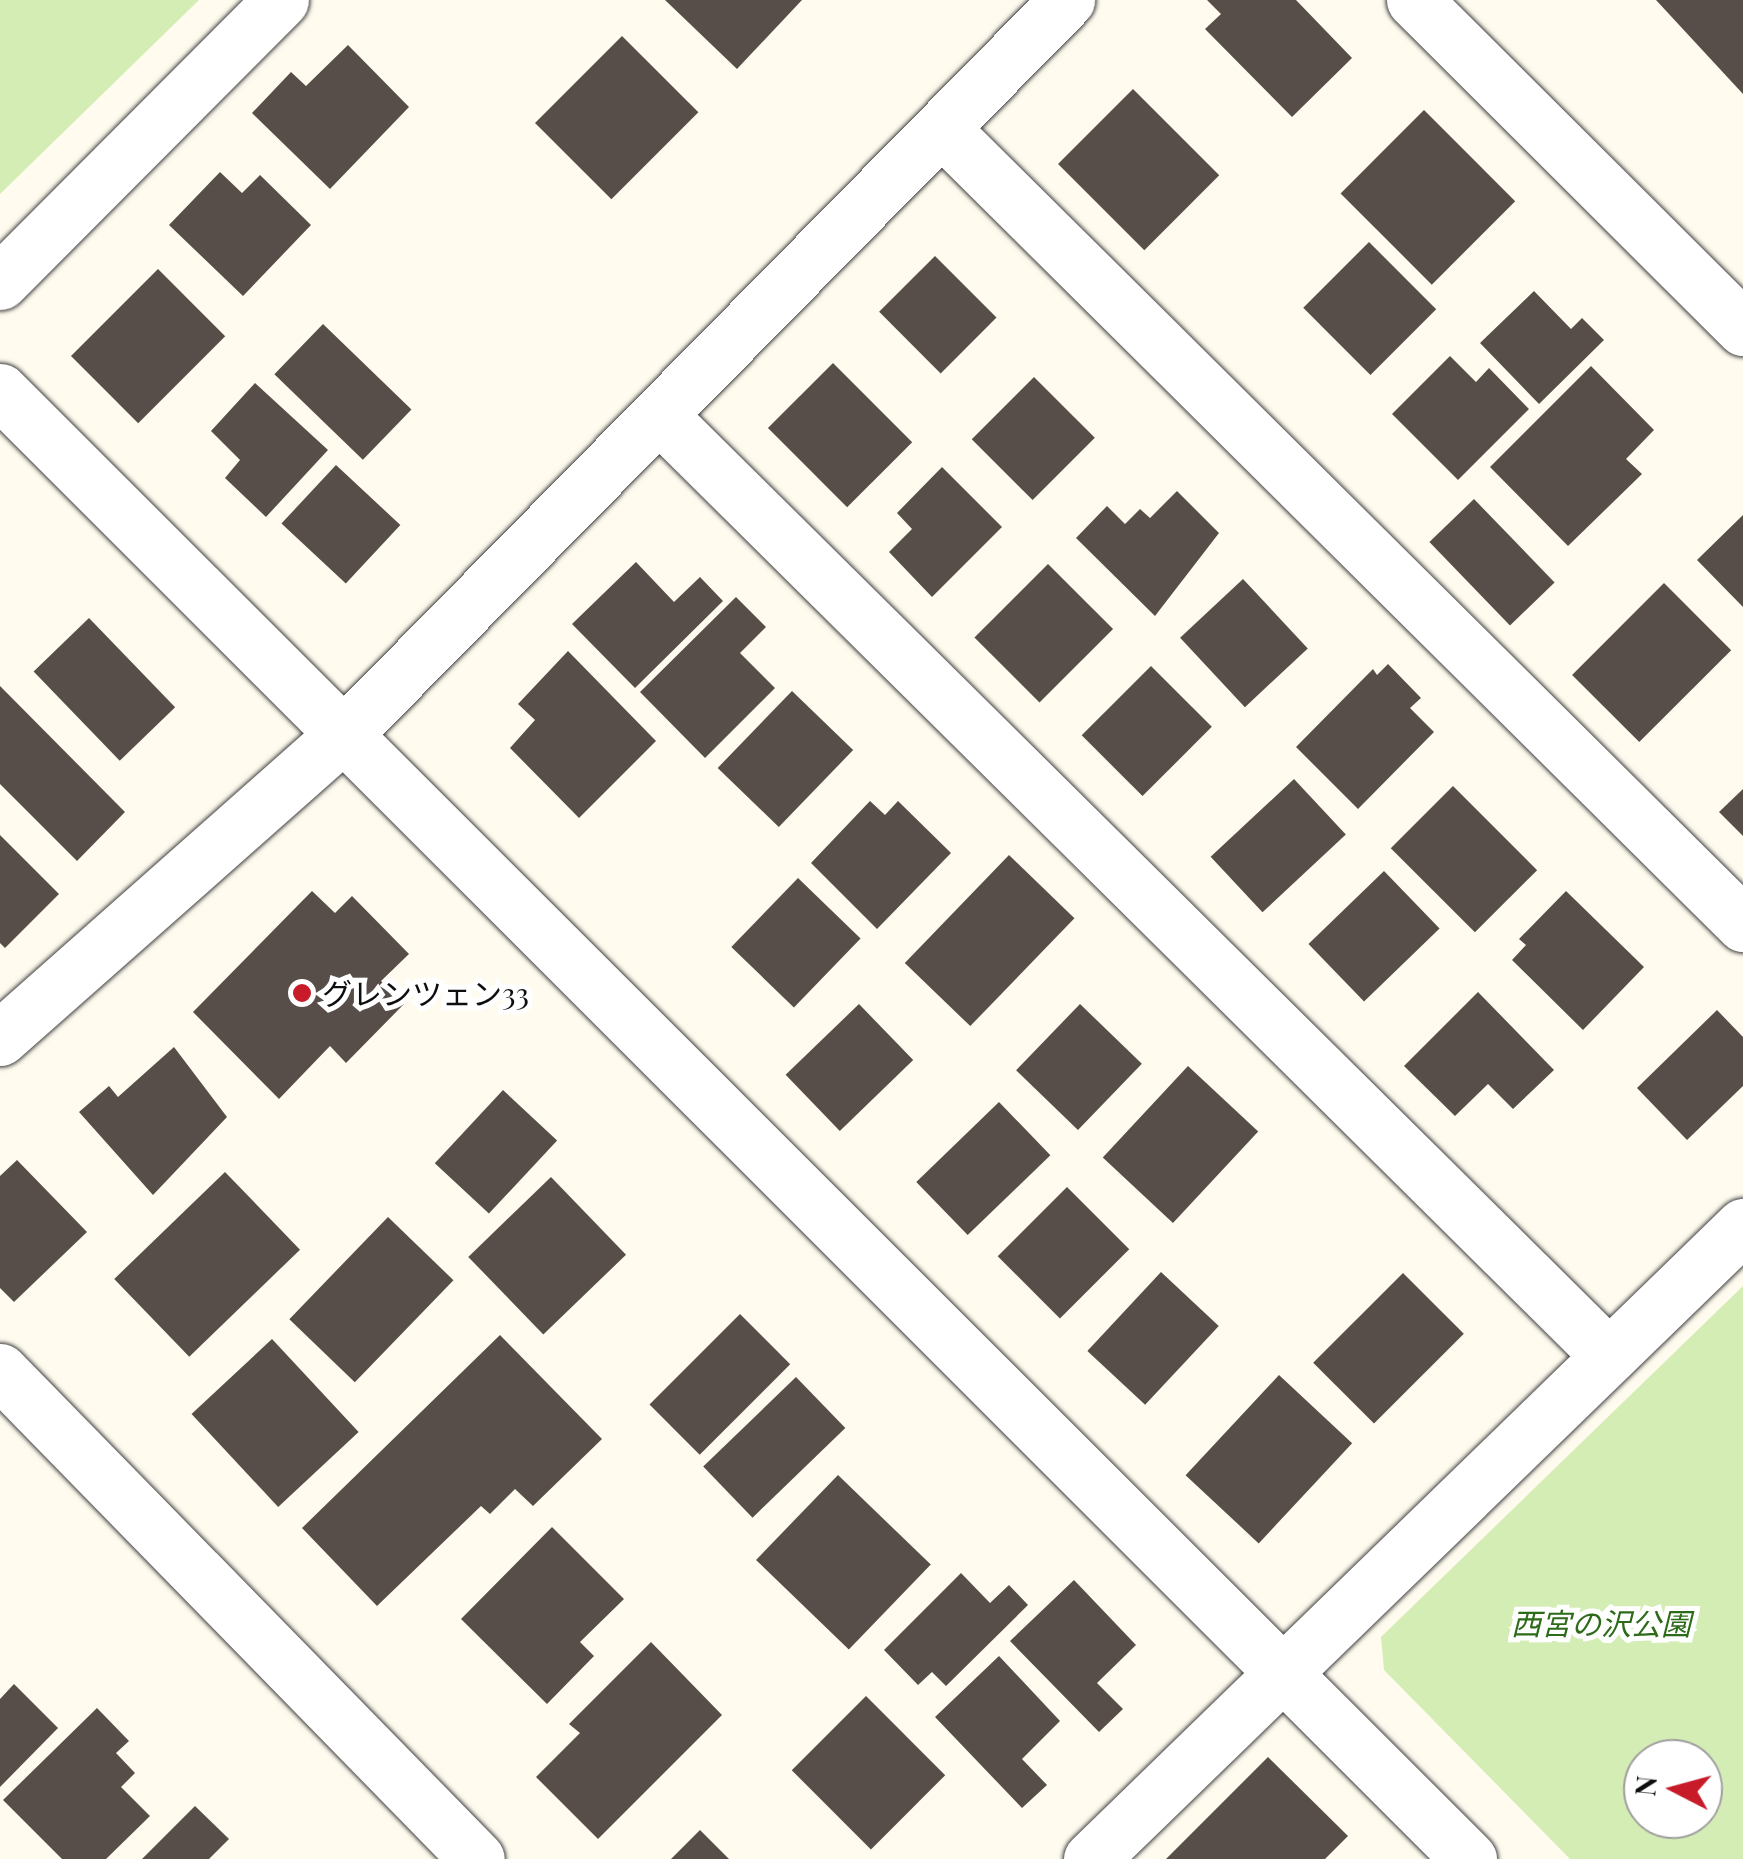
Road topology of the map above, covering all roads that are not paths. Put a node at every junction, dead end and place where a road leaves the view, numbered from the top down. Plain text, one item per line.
1 (281, 0) edge
2 (1067, 0) edge
3 (1414, 0) edge
4 (942, 130) junction
5 (0, 282) edge
6 (1743, 328) edge
7 (0, 391) edge
8 (659, 415) junction
9 (345, 733) junction
10 (1743, 924) edge
11 (0, 1038) edge
12 (1743, 1226) edge
13 (1608, 1356) junction
14 (0, 1370) edge
15 (1287, 1673) junction
16 (476, 1859) edge
17 (1091, 1859) edge
18 (1469, 1859) edge

1 - 5 street
2 - 4 street
3 - 6 street
4 - 8 street
4 - 10 street
7 - 9 street
8 - 9 street
8 - 13 street
9 - 11 street
9 - 15 street
12 - 13 street
13 - 15 street
14 - 16 street
15 - 17 street
15 - 18 street

